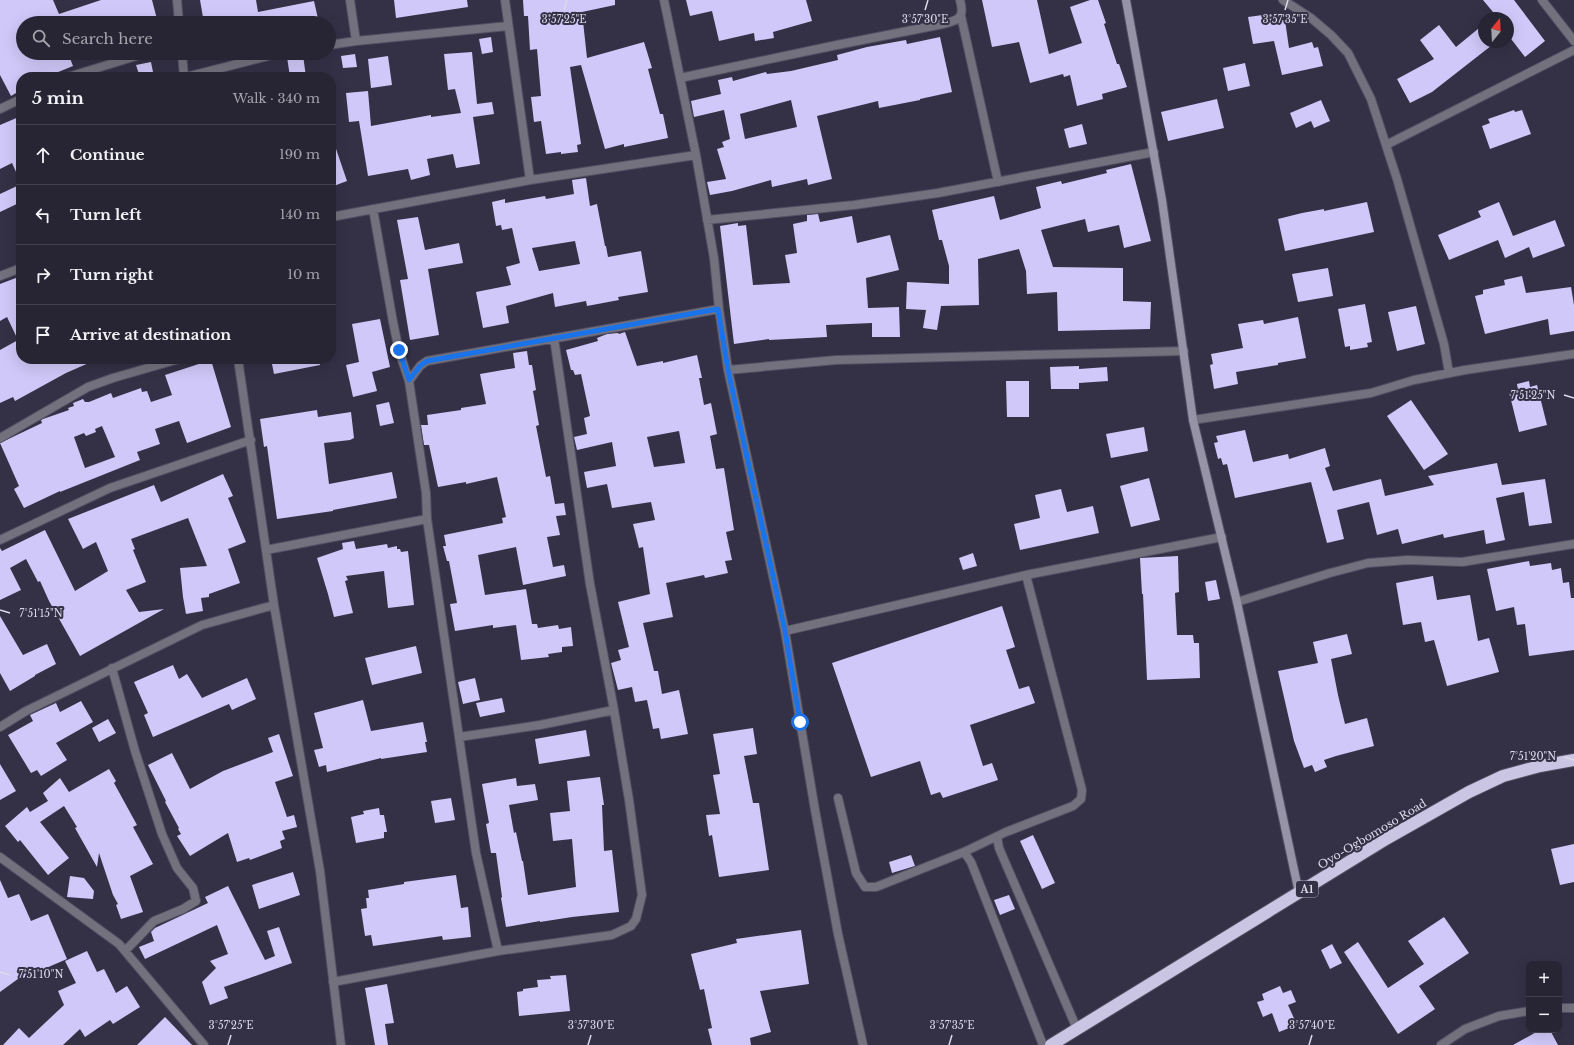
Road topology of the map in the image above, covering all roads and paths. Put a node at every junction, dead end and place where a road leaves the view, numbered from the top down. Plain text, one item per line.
1 (176, 0) edge
2 (350, 0) edge
3 (505, 0) edge
4 (664, 0) edge
5 (960, 0) edge
6 (1126, 0) edge
7 (1283, 0) edge
8 (1542, 0) edge
9 (178, 16) edge
10 (961, 16) junction
11 (508, 26) junction
12 (1574, 40) edge
13 (356, 41) junction
14 (336, 44) edge
15 (1574, 50) edge
16 (123, 60) edge
17 (183, 60) edge
18 (252, 60) edge
19 (84, 72) edge
20 (184, 72) edge
21 (205, 72) edge
22 (680, 78) junction
23 (16, 102) edge
24 (0, 110) edge
25 (1386, 145) junction
26 (1154, 152) junction
27 (696, 155) junction
28 (530, 180) junction
29 (998, 182) junction
30 (373, 209) junction
31 (336, 216) edge
32 (707, 220) junction
33 (16, 270) edge
34 (0, 276) edge
35 (718, 309) junction
36 (554, 338) junction
37 (1184, 351) junction
38 (1574, 354) edge
39 (162, 364) edge
40 (239, 364) edge
41 (728, 370) junction
42 (1449, 373) junction
43 (409, 380) junction
44 (1193, 420) junction
45 (0, 438) edge
46 (251, 440) junction
47 (427, 519) junction
48 (1222, 537) junction
49 (0, 540) edge
50 (1574, 544) edge
51 (266, 550) junction
52 (1026, 576) junction
53 (1237, 602) junction
54 (274, 605) junction
55 (785, 631) junction
56 (112, 668) junction
57 (614, 710) junction
58 (0, 727) edge
59 (459, 737) junction
60 (1574, 760) edge
61 (838, 798) dead end
62 (997, 837) junction
63 (964, 852) junction
64 (0, 857) edge
65 (1299, 893) junction
66 (125, 951) junction
67 (498, 951) junction
68 (333, 982) junction
69 (1562, 1008) edge
70 (1574, 1008) edge
71 (1526, 1012) edge
72 (1077, 1029) junction
73 (204, 1045) edge
74 (341, 1045) edge
75 (863, 1045) edge
76 (1043, 1045) edge
77 (1051, 1045) edge
78 (1441, 1045) edge

1 - 9 street
2 - 13 street
3 - 11 street
4 - 22 street
5 - 10 street
6 - 26 street
7 - 25 street
8 - 12 street
10 - 22 street
10 - 29 street
11 - 13 street
11 - 28 street
13 - 14 street
15 - 25 street
16 - 19 street
17 - 20 street
18 - 21 street
22 - 27 street
23 - 24 street
25 - 42 street
26 - 29 street
26 - 37 street
27 - 28 street
27 - 32 street
28 - 30 street
29 - 32 street
30 - 31 street
30 - 43 street
32 - 35 street
33 - 34 street
35 - 36 street
35 - 41 street
36 - 43 street
36 - 57 street
37 - 41 street
37 - 44 street
38 - 42 street
39 - 45 street
40 - 46 street
41 - 55 street
42 - 44 street
43 - 47 street
44 - 48 street
46 - 49 street
46 - 51 street
47 - 51 street
47 - 59 street
48 - 52 street
48 - 53 street
50 - 53 street
51 - 54 street
52 - 55 street
52 - 62 street
53 - 65 street
54 - 56 street
54 - 68 street
55 - 75 street
56 - 58 street
56 - 66 street
57 - 59 street
57 - 67 street
59 - 67 street
60 - 65 highway, Oyo-Ogbomoso Road / A1
61 - 63 street
62 - 63 street
62 - 72 street
63 - 76 street
64 - 66 street
65 - 72 highway, Oyo-Ogbomoso Road / A1
66 - 73 street
67 - 68 street
68 - 74 street
69 - 70 street
71 - 78 street
72 - 77 highway, Oyo-Ogbomoso Road / A1

